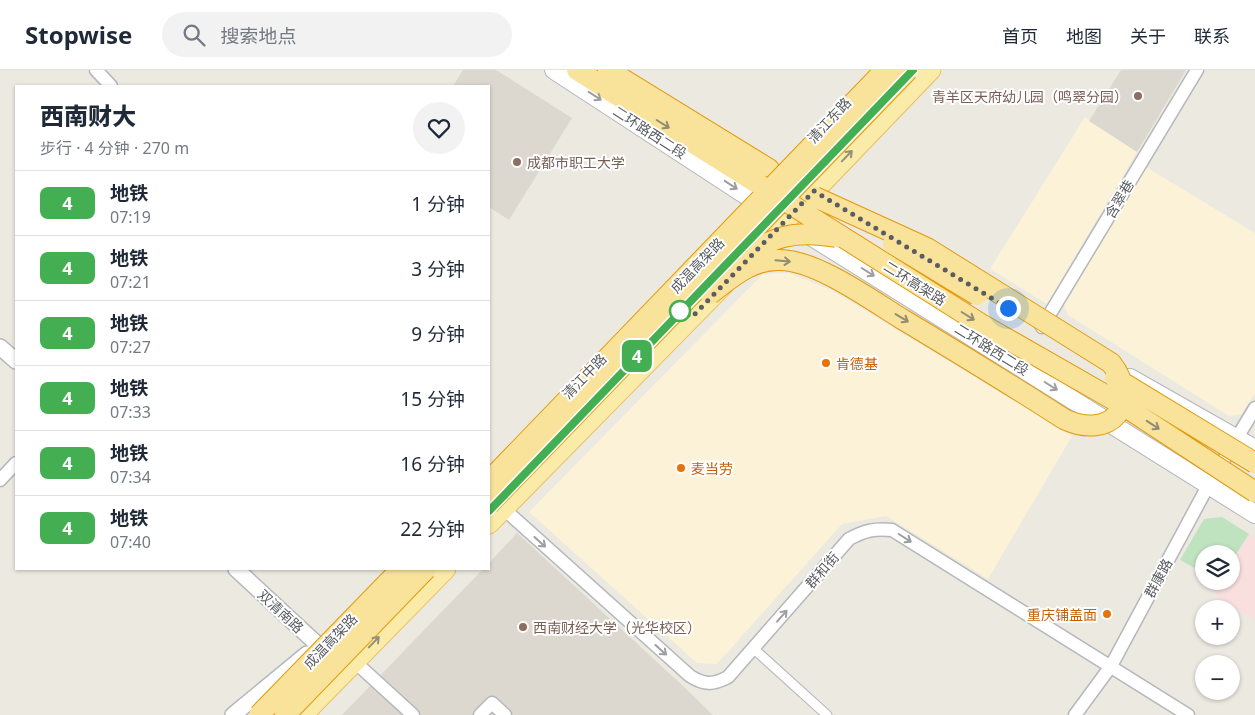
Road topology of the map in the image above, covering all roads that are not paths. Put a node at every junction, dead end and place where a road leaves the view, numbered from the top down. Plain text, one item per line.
1 (96, 70) edge
2 (554, 70) edge
3 (578, 70) edge
4 (608, 70) edge
5 (620, 70) edge
6 (876, 70) edge
7 (885, 70) edge
8 (908, 70) edge
9 (931, 70) edge
10 (1197, 70) edge
11 (110, 85) edge
12 (782, 170) junction
13 (814, 194) junction
14 (755, 201) junction
15 (787, 221) junction
16 (844, 238) junction
17 (710, 294) junction
18 (1041, 329) junction
19 (0, 347) edge
20 (15, 360) edge
21 (1255, 408) edge
22 (1237, 438) junction
23 (1255, 449) edge
24 (1255, 463) edge
25 (15, 464) edge
26 (490, 472) edge
27 (0, 480) edge
28 (490, 480) edge
29 (1208, 484) junction
30 (1255, 492) edge
31 (494, 508) edge
32 (1255, 514) edge
33 (490, 521) edge
34 (237, 570) edge
35 (393, 570) edge
36 (400, 570) edge
37 (425, 570) edge
38 (445, 570) edge
39 (318, 645) junction
40 (754, 649) junction
41 (355, 662) junction
42 (1111, 666) junction
43 (290, 682) junction
44 (233, 715) edge
45 (252, 715) edge
46 (259, 715) edge
47 (286, 715) edge
48 (303, 715) edge
49 (413, 715) edge
50 (480, 715) edge
51 (504, 715) edge
52 (827, 715) edge
53 (1075, 715) edge
54 (1188, 715) edge

1 - 11 street
2 -> 14 main road, 二环路西二段
3 -> 16 highway, 二环高架路, bridge
4 - 13 highway, 二环高架路, bridge
5 - 12 main road
6 - 12 main road, 清江东路
7 - 28 highway, 成温高架路, bridge
8 - 31 highway, 成温高架路, bridge
13 -> 9 main road
10 - 18 street, 含翠巷
12 - 13 main road
12 - 14 main road, 清江中路
13 - 15 main road
17 -> 13 highway, bridge
13 - 18 main road
13 - 24 highway, 二环高架路, bridge
14 - 15 main road, 二环路西二段
14 - 26 main road, 清江中路
15 -> 29 main road, 二环路西二段
15 - 31 main road
16 - 17 highway, bridge
16 -> 30 highway, 二环高架路, bridge
17 - 31 highway
18 - 22 main road
19 - 20 street
21 - 22 street, 群康路
22 - 23 main road
22 - 29 street, 群康路
25 - 27 street
29 - 32 main road, 二环路西二段
29 - 42 street, 群康路
31 - 33 main road
31 -> 40 street, 群和街
34 - 39 street, 双清南路
35 - 39 main road
36 - 43 highway, 成温高架路, bridge
37 - 47 highway, 成温高架路, bridge
41 -> 38 main road
39 - 41 street, 双清南路
39 - 44 street
39 - 45 main road
40 -> 42 street, 群和街
40 - 52 street
41 - 48 main road
41 - 49 street
42 - 53 street, 群康路
42 - 54 street, 群和街
43 - 45 highway, bridge
43 - 46 highway, 成温高架路, bridge
50 - 51 street

